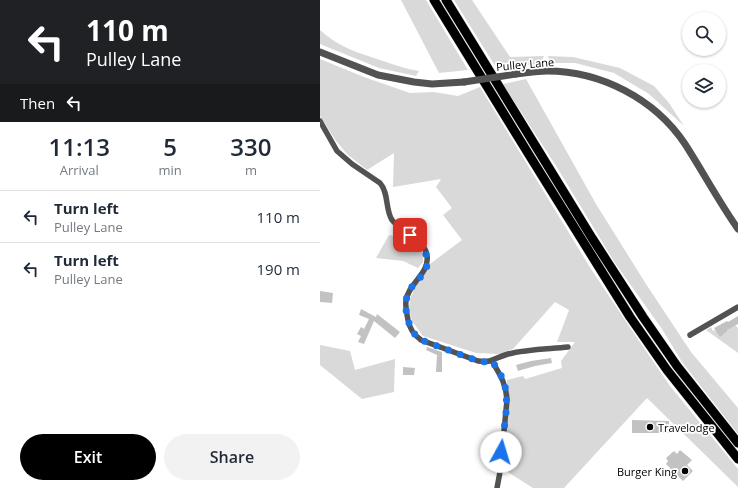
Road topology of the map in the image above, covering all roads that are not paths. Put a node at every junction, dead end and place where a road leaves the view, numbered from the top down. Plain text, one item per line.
1 (434, 0) edge
2 (446, 0) edge
3 (320, 52) edge
4 (320, 121) edge
5 (738, 229) edge
6 (738, 307) edge
7 (690, 335) dead end
8 (568, 347) dead end
9 (492, 361) junction
10 (738, 442) edge
11 (738, 459) edge
12 (497, 488) edge

1 - 11 highway
2 - 10 highway
3 - 5 street, Pulley Lane, bridge
4 - 9 street
6 - 7 street
8 - 9 street
9 - 12 street

